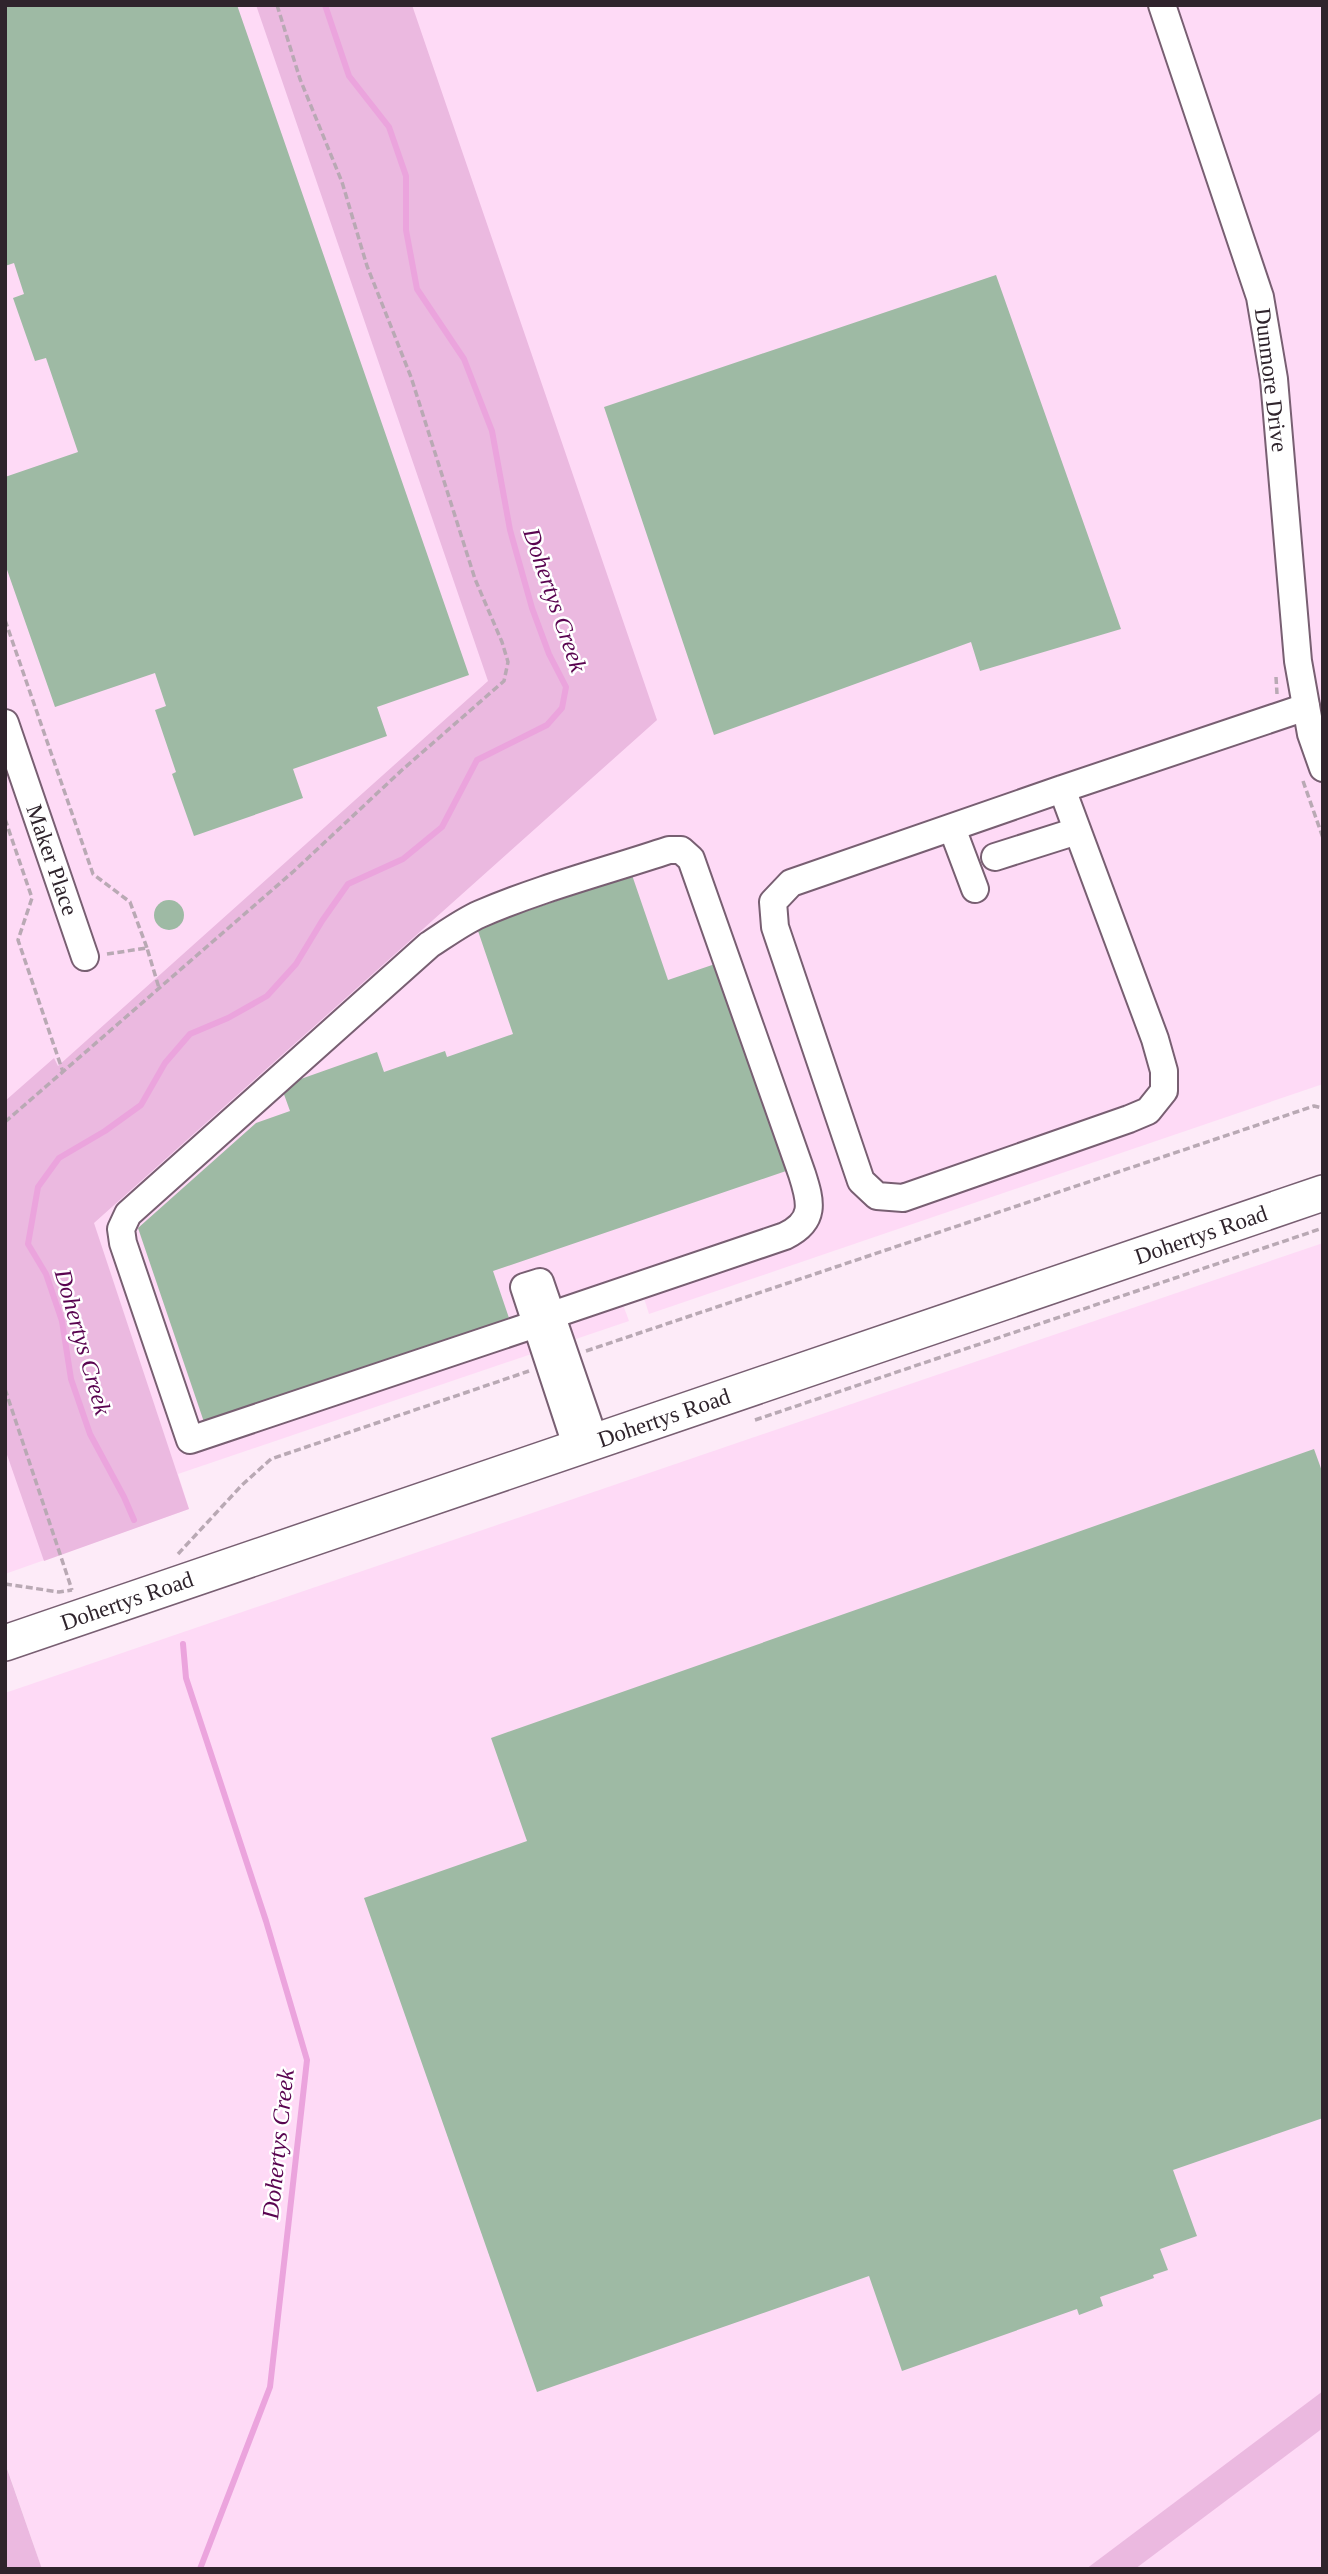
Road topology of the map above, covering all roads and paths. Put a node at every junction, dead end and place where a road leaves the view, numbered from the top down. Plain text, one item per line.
1 (277, 5) edge
2 (1162, 5) edge
3 (5, 620) edge
4 (1275, 668) dead end
5 (1306, 707) junction
6 (1281, 716) junction
7 (5, 723) edge
8 (1312, 772) edge
9 (1062, 789) junction
10 (5, 819) edge
11 (952, 828) junction
12 (1076, 831) junction
13 (1323, 838) edge
14 (995, 857) dead end
15 (975, 889) dead end
16 (147, 948) junction
17 (85, 957) joint
18 (159, 988) junction
19 (63, 1072) junction
20 (1323, 1102) edge
21 (1314, 1105) junction
22 (1323, 1108) edge
23 (5, 1122) edge
24 (1323, 1193) edge
25 (1323, 1228) edge
26 (544, 1320) junction
27 (558, 1361) junction
28 (5, 1389) edge
29 (755, 1420) dead end
30 (586, 1445) junction
31 (171, 1558) dead end
32 (5, 1584) edge
33 (82, 1589) dead end
34 (72, 1590) junction
35 (5, 1643) edge

1 - 18 path
2 - 5 street, Dunmore Drive
3 - 16 path
4 - 6 path
5 - 6 street
5 - 8 street, Dunmore Drive
6 - 9 street
7 - 17 street, Maker Place
8 - 13 path
9 - 11 street
9 - 12 street
10 - 19 path
11 - 12 street
11 - 15 street
12 - 14 street
16 - 17 path
16 - 18 path
18 - 19 path
19 - 23 path
20 - 21 path
21 - 22 path
21 - 27 path
24 - 30 main road, Dohertys Road
25 - 29 path
26 - 26 street
26 - 27 street
27 - 30 street
27 - 31 path
28 - 34 path
30 - 35 main road, Dohertys Road
32 - 34 path
33 - 34 path

